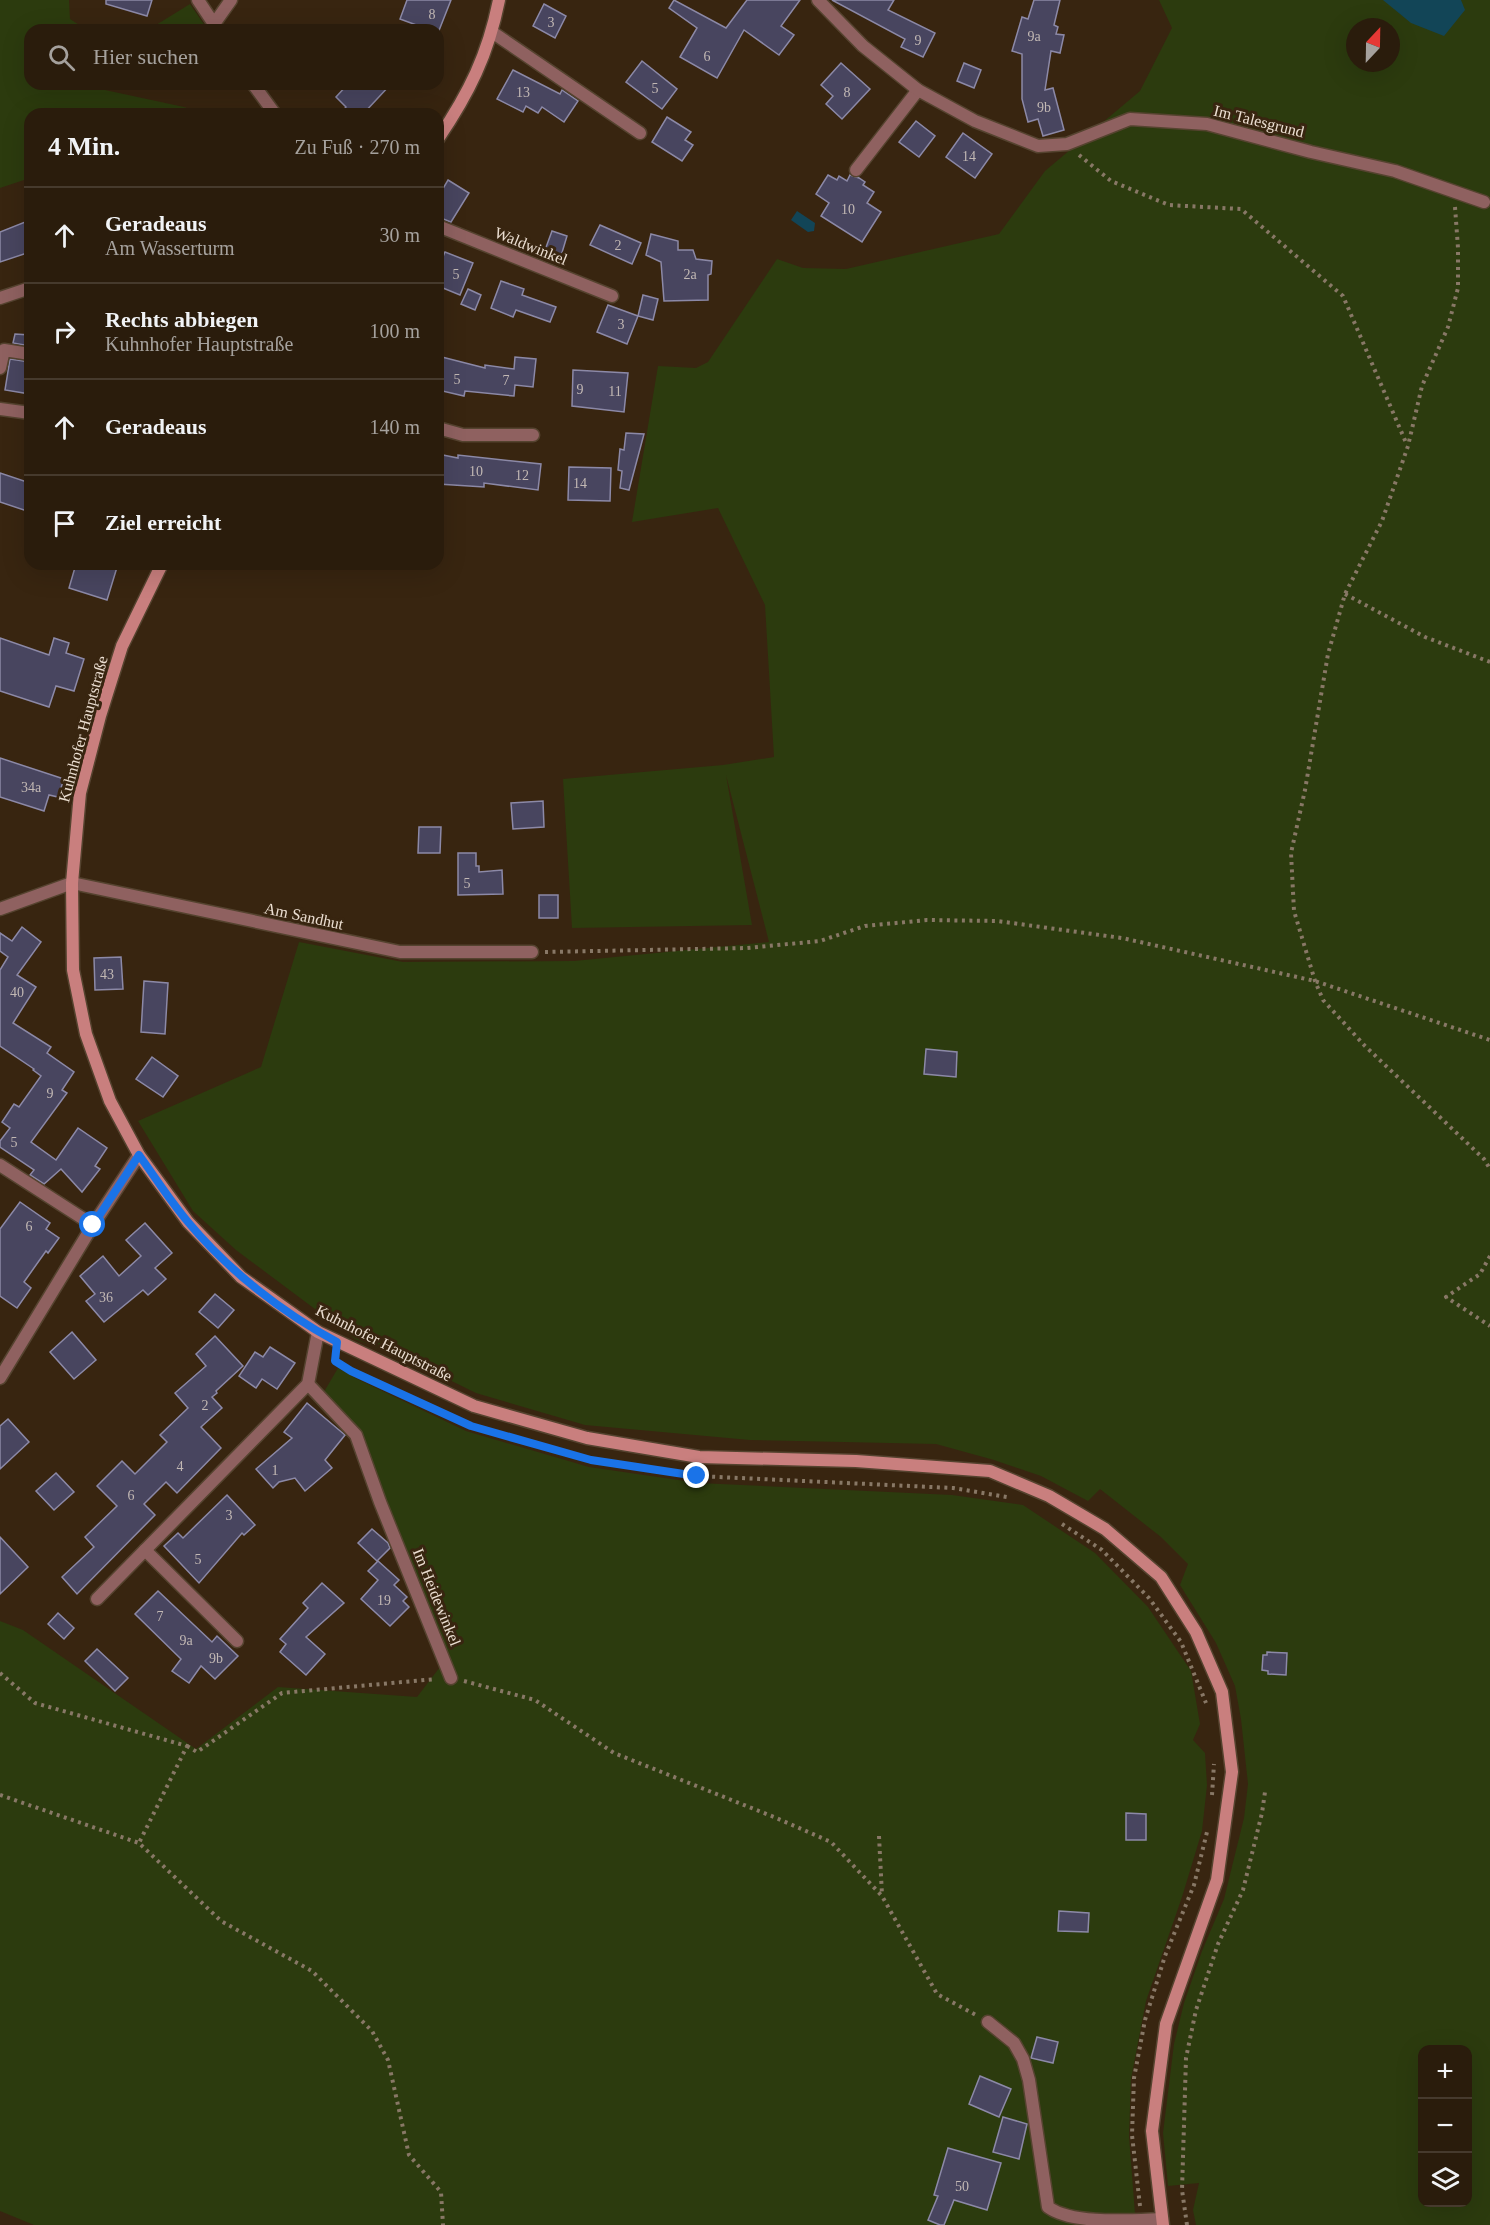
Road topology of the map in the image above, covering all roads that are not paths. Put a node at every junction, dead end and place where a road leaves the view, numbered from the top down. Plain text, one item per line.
1 (198, 0) edge
2 (231, 0) edge
3 (499, 0) edge
4 (818, 0) edge
5 (214, 24) edge
6 (218, 24) edge
7 (492, 32) junction
8 (257, 90) edge
9 (918, 90) junction
10 (271, 108) edge
11 (444, 129) edge
12 (640, 133) dead end
13 (855, 170) dead end
14 (1487, 202) edge
15 (444, 228) edge
16 (24, 290) edge
17 (612, 296) dead end
18 (0, 298) edge
19 (24, 353) edge
20 (0, 368) edge
21 (0, 409) edge
22 (24, 412) edge
23 (444, 430) edge
24 (533, 435) dead end
25 (159, 570) edge
26 (72, 883) junction
27 (0, 909) edge
28 (532, 952) road end
29 (139, 1155) junction
30 (0, 1166) edge
31 (93, 1225) junction
32 (318, 1332) junction
33 (0, 1378) edge
34 (308, 1384) junction
35 (145, 1550) junction
36 (97, 1599) dead end
37 (237, 1641) dead end
38 (451, 1678) road end
39 (988, 2022) road end
40 (1163, 2222) edge

1 - 5 street
2 - 6 street
3 - 7 street
4 - 9 street, Im Talesgrund
7 - 11 street
7 - 12 street
8 - 10 street
9 - 13 street
9 - 14 street, Im Talesgrund
15 - 17 street, Waldwinkel
16 - 18 street
19 - 20 street
21 - 22 street
23 - 24 street
25 - 26 street, Kuhnhofer Hauptstraße
26 - 27 street
26 - 28 street, Am Sandhut
26 - 29 street, Kuhnhofer Hauptstraße
29 - 31 street
29 - 32 street, Kuhnhofer Hauptstraße
30 - 31 street
31 - 33 street
32 - 34 street
32 - 40 street, Kuhnhofer Hauptstraße
34 - 35 street
34 - 38 street, Im Heidewinkel
35 - 36 street
35 - 37 street
39 - 40 street

